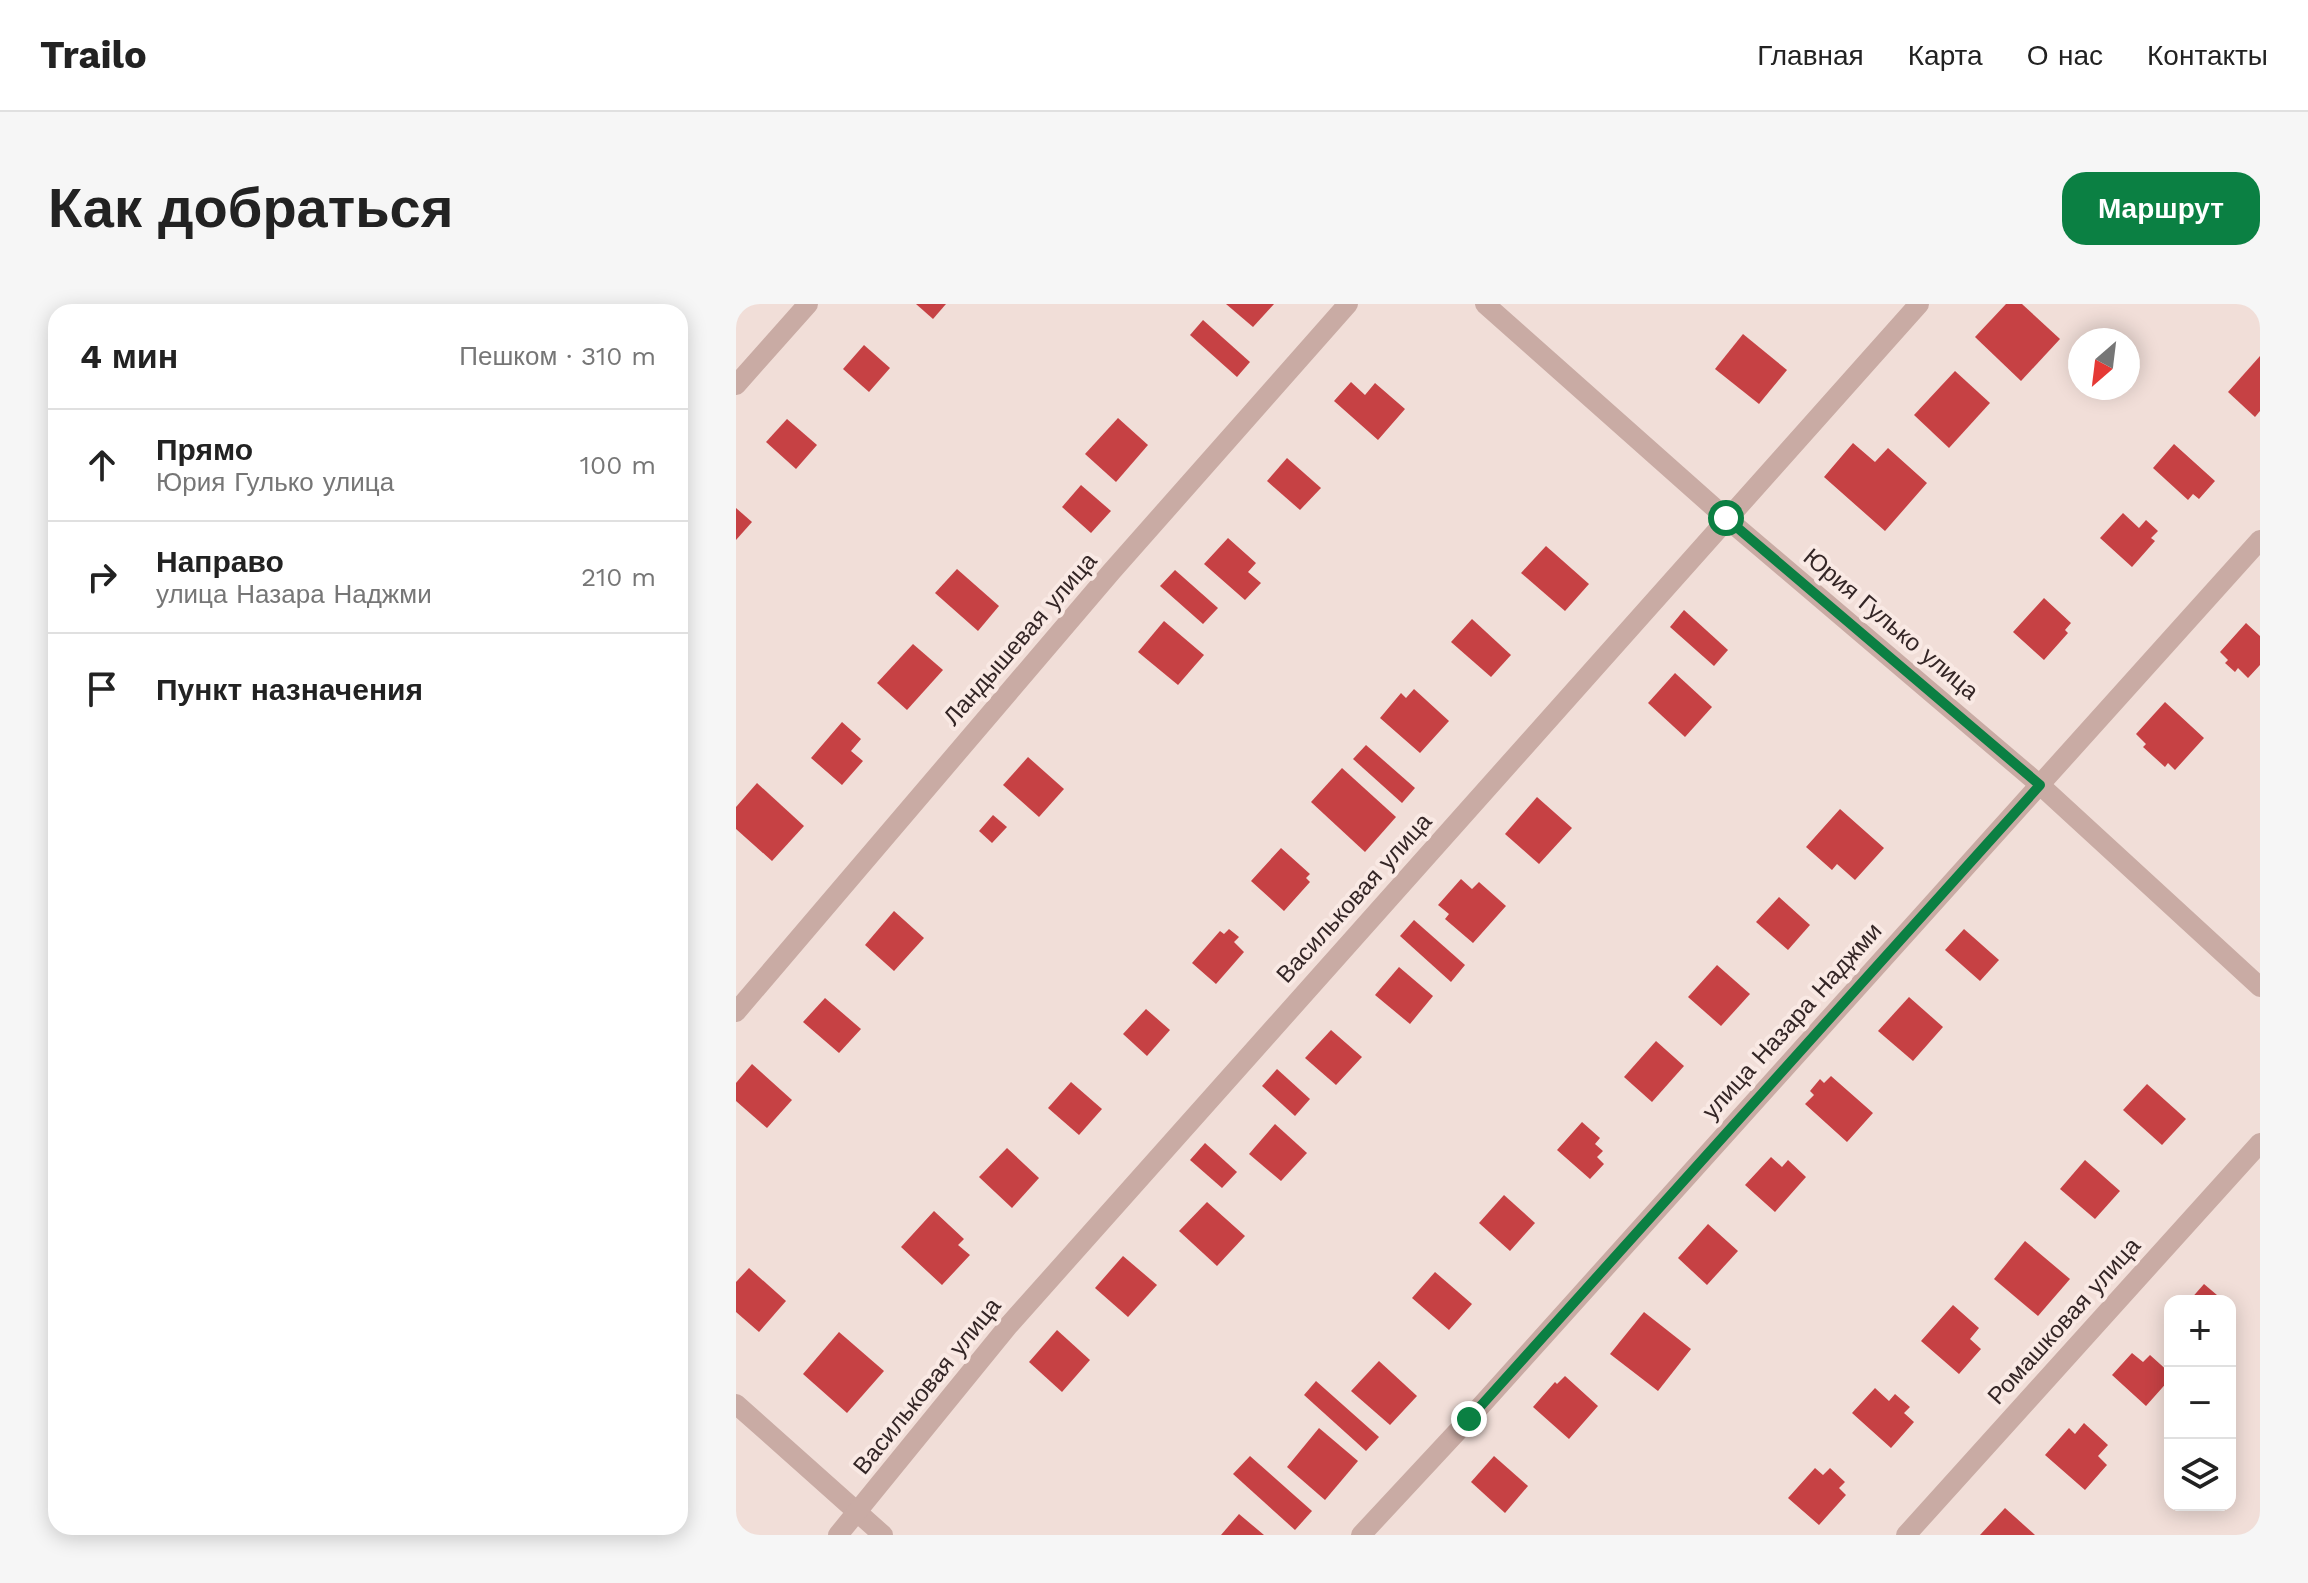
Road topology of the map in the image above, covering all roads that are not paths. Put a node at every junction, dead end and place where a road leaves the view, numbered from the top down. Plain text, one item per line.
1 (808, 304) edge
2 (1348, 304) edge
3 (1485, 304) edge
4 (1919, 304) edge
5 (736, 385) edge
6 (1726, 518) junction
7 (2260, 540) edge
8 (2040, 785) junction
9 (2260, 987) edge
10 (736, 1012) edge
11 (2260, 1143) edge
12 (736, 1404) edge
13 (858, 1512) junction
14 (838, 1535) edge
15 (883, 1535) edge
16 (1361, 1535) edge
17 (1906, 1535) edge

1 - 5 street
2 - 10 street, Ландышевая улица
3 - 6 street, Юрия Гулько улица
4 - 6 street, Васильковая улица
6 - 8 street, Юрия Гулько улица
6 - 13 street, Васильковая улица
7 - 8 street, улица Назара Наджми
8 - 9 street, Юрия Гулько улица
8 - 16 street, улица Назара Наджми
11 - 17 street, Ромашковая улица
12 - 13 street
13 - 14 street, Васильковая улица
13 - 15 street

